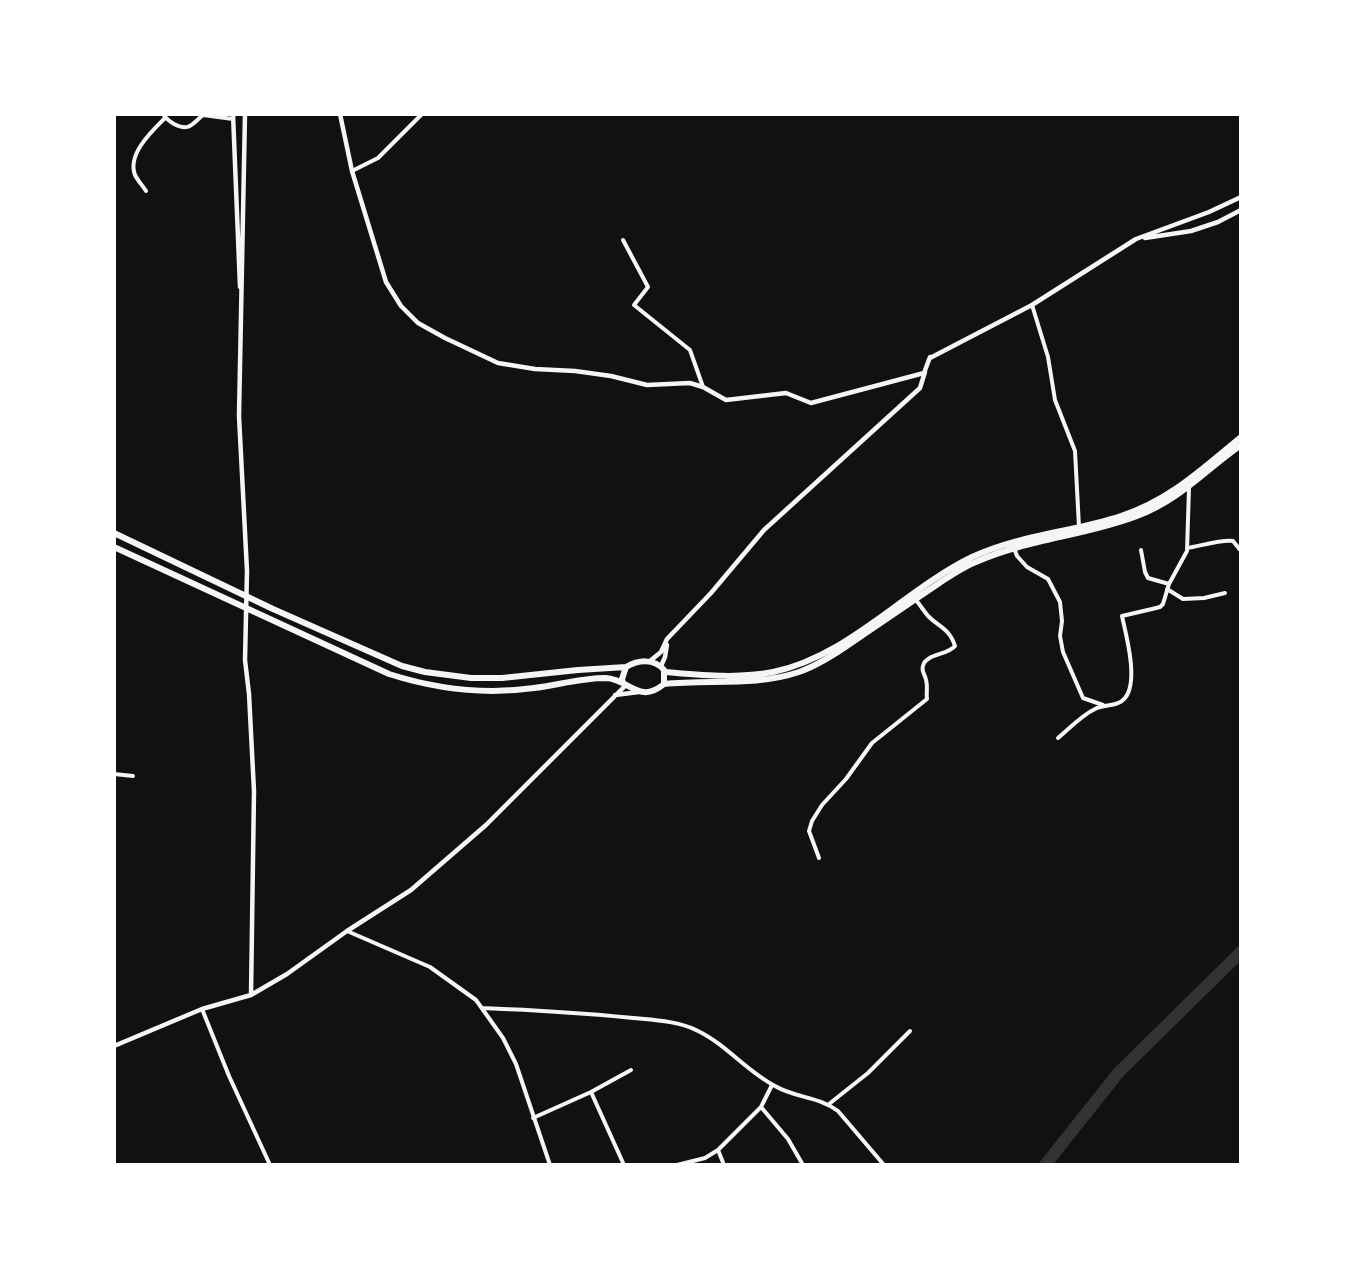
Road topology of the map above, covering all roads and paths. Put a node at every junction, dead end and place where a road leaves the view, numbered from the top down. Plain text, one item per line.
1 (245, 114) edge
2 (340, 114) edge
3 (422, 114) edge
4 (164, 116) edge
5 (233, 116) edge
6 (352, 171) junction
7 (147, 190) dead end
8 (1241, 197) edge
9 (1241, 210) edge
10 (1136, 239) junction
11 (623, 240) dead end
12 (1032, 305) junction
13 (241, 329) junction
14 (930, 357) junction
15 (703, 387) junction
16 (1241, 437) edge
17 (1241, 445) edge
18 (1189, 488) junction
19 (1079, 527) junction
20 (114, 533) edge
21 (114, 548) edge
22 (1014, 548) junction
23 (1187, 548) junction
24 (1141, 550) dead end
25 (1241, 551) edge
26 (1168, 587) junction
27 (1224, 593) dead end
28 (916, 599) junction
29 (667, 639) junction
30 (650, 661) junction
31 (626, 667) junction
32 (663, 669) junction
33 (664, 684) junction
34 (624, 685) junction
35 (641, 692) junction
36 (615, 694) junction
37 (1106, 706) junction
38 (1058, 738) dead end
39 (114, 774) edge
40 (133, 776) dead end
41 (819, 858) dead end
42 (347, 931) junction
43 (251, 994) junction
44 (482, 1008) junction
45 (202, 1009) junction
46 (910, 1031) dead end
47 (114, 1046) edge
48 (631, 1070) dead end
49 (772, 1085) junction
50 (591, 1092) junction
51 (829, 1104) junction
52 (760, 1107) junction
53 (533, 1118) junction
54 (718, 1150) junction
55 (270, 1165) edge
56 (550, 1165) edge
57 (624, 1165) edge
58 (677, 1165) edge
59 (724, 1165) edge
60 (803, 1165) edge
61 (884, 1165) edge

1 - 13 street
2 - 6 street
3 - 6 street
4 - 5 street
4 - 7 street
5 - 13 street
6 - 15 street
8 - 10 street
9 - 10 street
10 - 12 street
11 - 15 street
12 - 14 street
12 - 19 street
13 - 43 street
14 - 15 street
14 - 29 street
16 - 19 main road
17 - 18 main road
18 - 22 main road
18 - 23 street
19 - 32 main road
20 - 31 main road
21 - 34 main road
22 - 28 main road
22 - 37 street
23 - 25 street
23 - 26 street
24 - 26 street
26 - 27 street
26 - 37 street
28 - 33 main road
28 - 41 street
29 - 30 street
29 - 32 street
30 - 31 main road
30 - 32 main road
31 - 34 main road
32 - 33 main road
33 - 35 main road
34 - 35 main road
34 - 36 street
35 - 36 street
36 - 42 street
37 - 38 street
39 - 40 street
42 - 43 street
42 - 44 street
43 - 45 street
44 - 49 street
44 - 53 street
45 - 47 street
45 - 55 street
46 - 51 street
48 - 50 street
49 - 51 street
49 - 52 street
50 - 53 street
50 - 57 street
51 - 61 street
52 - 54 street
52 - 60 street
53 - 56 street
54 - 58 street
54 - 59 street

